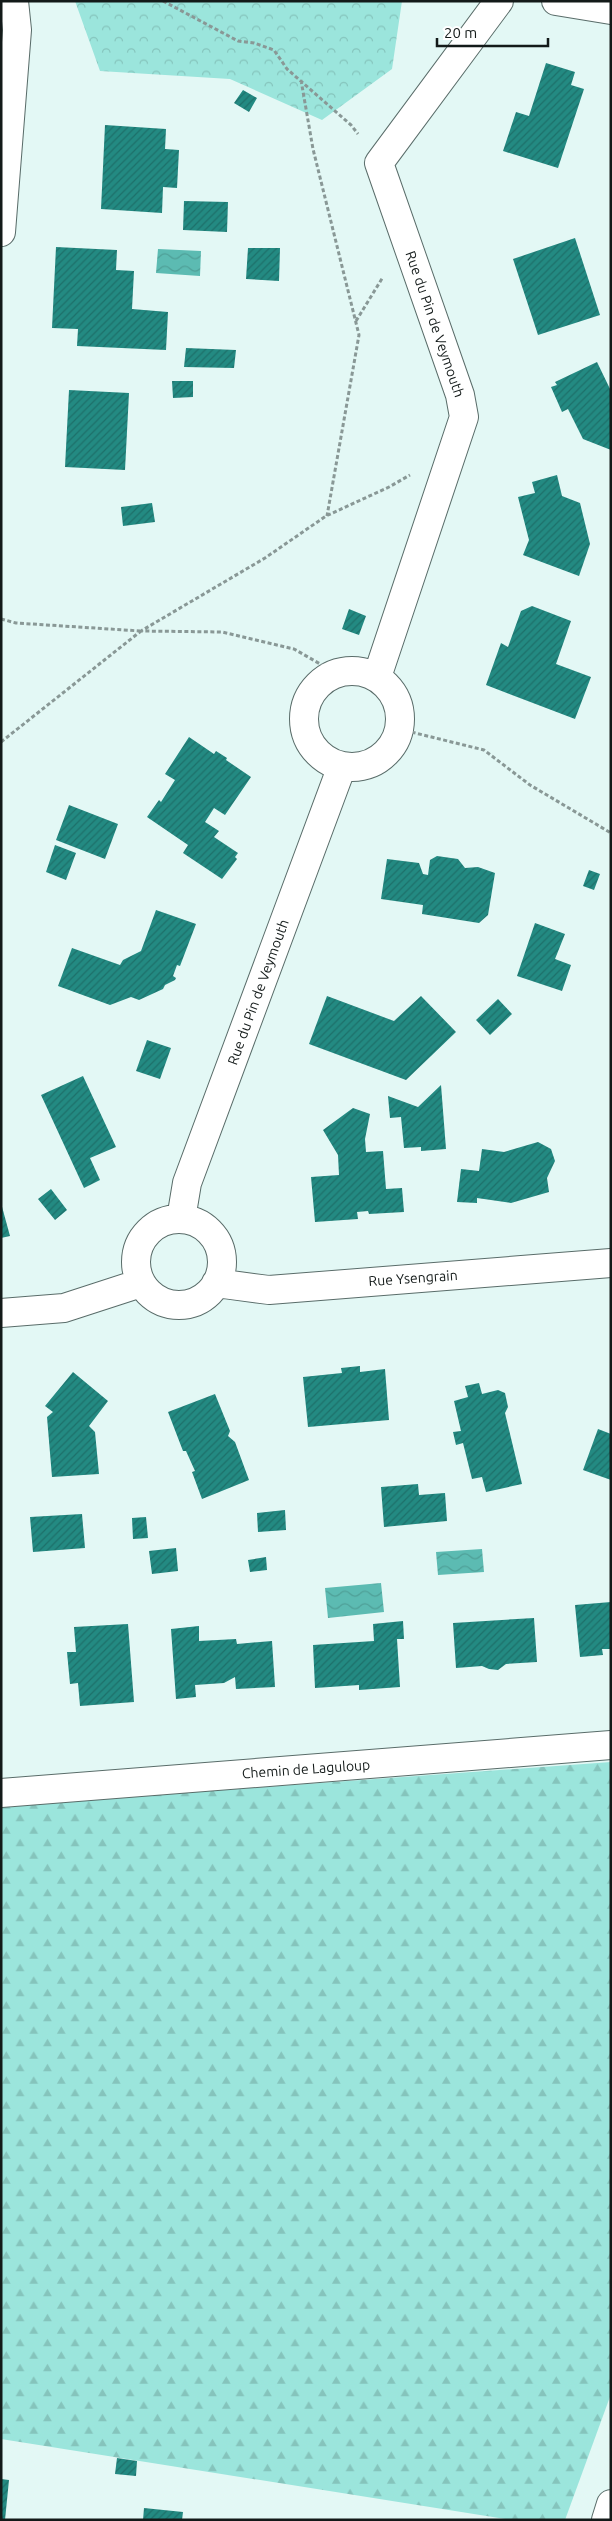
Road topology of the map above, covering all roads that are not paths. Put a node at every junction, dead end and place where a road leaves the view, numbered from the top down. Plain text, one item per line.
1 (14, 1) edge
2 (500, 1) edge
3 (556, 1) edge
4 (611, 10) edge
5 (1, 232) edge
6 (377, 677) junction
7 (342, 766) junction
8 (181, 1219) junction
9 (611, 1263) edge
10 (141, 1283) junction
11 (216, 1283) junction
12 (1, 1313) edge
13 (611, 1745) edge
14 (1, 1793) edge
15 (611, 2504) edge
16 (606, 2520) edge

1 - 5 street
2 - 6 street, Rue du Pin de Veymouth
3 - 4 street
6 - 7 street
6 - 7 street
7 - 8 street, Rue du Pin de Veymouth
8 - 10 street
8 - 11 street
9 - 11 street, Rue Ysengrain
10 - 11 street
10 - 12 street
13 - 14 street, Chemin de Laguloup
15 - 16 street

